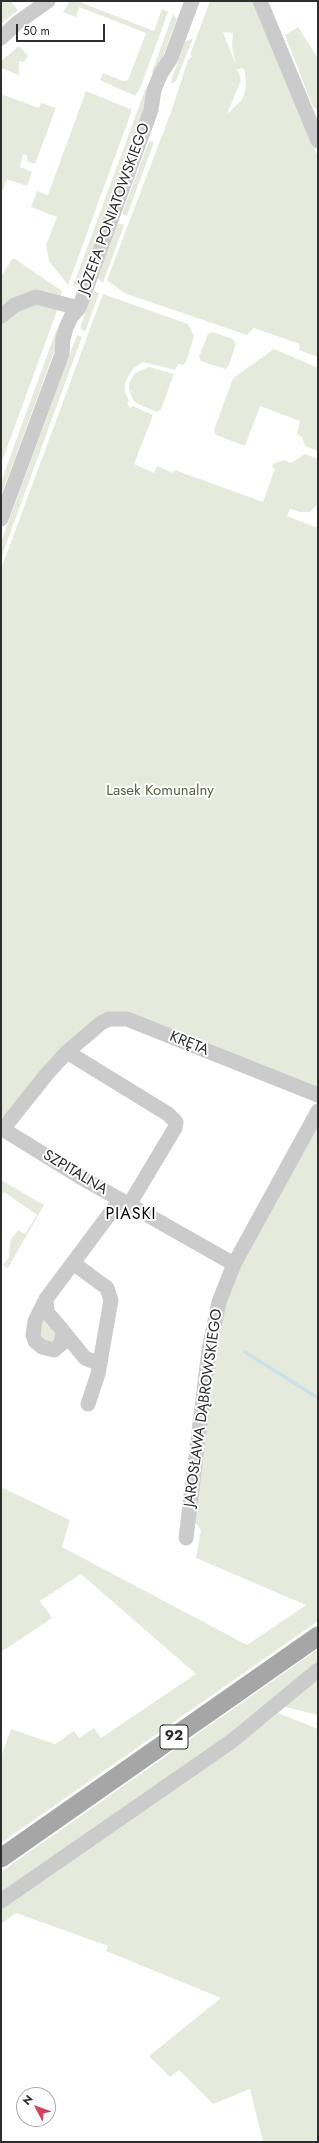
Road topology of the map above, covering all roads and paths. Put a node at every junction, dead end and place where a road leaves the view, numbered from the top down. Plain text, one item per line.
1 (48, 1) edge
2 (192, 1) edge
3 (260, 1) edge
4 (1, 38) edge
5 (315, 124) edge
6 (318, 141) edge
7 (79, 308) junction
8 (1, 316) edge
9 (1, 519) edge
10 (68, 1052) junction
11 (318, 1095) edge
12 (318, 1111) edge
13 (2, 1129) edge
14 (125, 1202) junction
15 (73, 1263) junction
16 (234, 1264) junction
17 (46, 1299) junction
18 (62, 1331) junction
19 (100, 1364) junction
20 (88, 1404) dead end
21 (186, 1538) dead end
22 (318, 1636) edge
23 (318, 1670) edge
24 (1, 1858) edge
25 (1, 1901) edge

1 - 4 street
2 - 7 street, JÓZEFA PONIATOWSKIEGO
3 - 5 street
5 - 6 street
7 - 8 street
7 - 9 street, JÓZEFA PONIATOWSKIEGO
10 - 11 street, KRĘTA
10 - 13 street, KRĘTA
10 - 14 street
12 - 16 street, JAROSŁAWA DĄBROWSKIEGO
13 - 14 street, SZPITALNA
14 - 15 street
14 - 16 street, SZPITALNA
15 - 17 street
15 - 19 street
16 - 21 street, JAROSŁAWA DĄBROWSKIEGO
17 - 18 street
17 - 18 street
18 - 19 street
19 - 20 street
22 - 24 main road, 92
23 - 25 street

